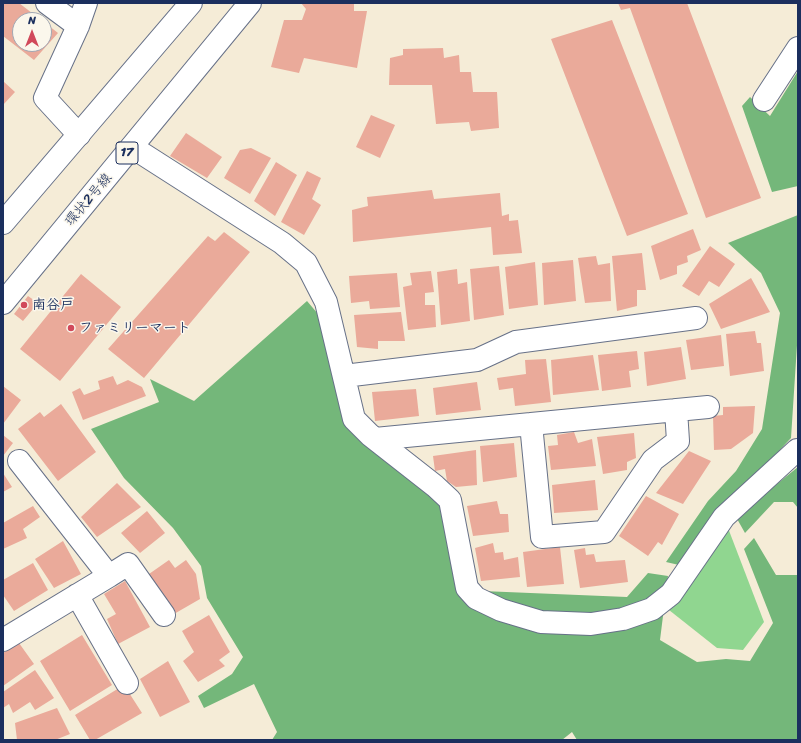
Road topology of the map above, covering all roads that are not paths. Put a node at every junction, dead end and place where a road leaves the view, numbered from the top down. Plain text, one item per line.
1 (47, 3) edge
2 (86, 3) edge
3 (192, 3) edge
4 (250, 3) edge
5 (78, 26) junction
6 (798, 48) edge
7 (764, 100) dead end
8 (79, 136) junction
9 (132, 147) junction
10 (3, 223) edge
11 (3, 303) edge
12 (696, 318) dead end
13 (344, 376) junction
14 (708, 407) dead end
15 (676, 410) junction
16 (531, 424) junction
17 (375, 439) junction
18 (798, 450) edge
19 (19, 460) dead end
20 (109, 576) junction
21 (77, 595) junction
22 (164, 615) dead end
23 (3, 640) edge
24 (127, 683) dead end

1 - 5 street
2 - 5 street
3 - 8 street
4 - 9 street, 環状2号線 / 17
5 - 8 street
6 - 7 street
8 - 10 street
9 - 11 street, 環状2号線 / 17
9 - 13 street
12 - 13 street
13 - 17 street
14 - 15 street
15 - 16 street
15 - 16 street
16 - 17 street
17 - 18 street
19 - 20 street
20 - 21 street
20 - 22 street
21 - 23 street
21 - 24 street

